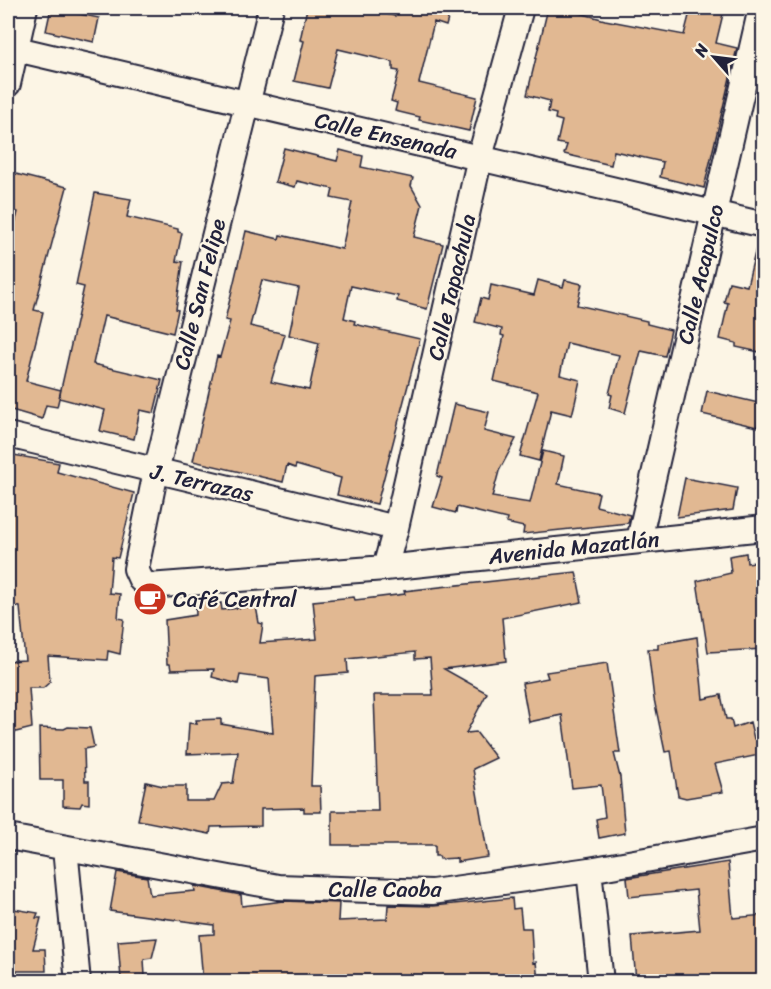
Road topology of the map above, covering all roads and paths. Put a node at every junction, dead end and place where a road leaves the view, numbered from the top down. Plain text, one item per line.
1 (26, 8) edge
2 (271, 8) edge
3 (521, 8) edge
4 (761, 8) edge
5 (12, 48) edge
6 (8, 84) edge
7 (246, 102) junction
8 (480, 157) junction
9 (714, 212) junction
10 (764, 225) edge
11 (8, 435) edge
12 (156, 471) junction
13 (396, 528) junction
14 (764, 528) edge
15 (639, 540) junction
16 (385, 568) junction
17 (141, 580) joint
18 (8, 837) edge
19 (764, 839) edge
20 (65, 848) junction
21 (589, 870) junction
22 (78, 981) edge
23 (601, 981) edge

1 - 5 street
2 - 7 street, Calle San Felipe
3 - 8 street, Calle Tapachula
4 - 9 street, Calle Acapulco
5 - 6 street
5 - 7 street, Calle Ensenada
7 - 8 street, Calle Ensenada
7 - 12 street, Calle San Felipe
8 - 9 street, Calle Ensenada
8 - 13 street, Calle Tapachula
9 - 10 street, Calle Ensenada
9 - 15 street, Calle Acapulco
11 - 12 street, J. Terrazas
12 - 13 street, J. Terrazas
12 - 17 street, Calle San Felipe
13 - 16 street, Calle Tapachula
14 - 15 street, Avenida Mazatlán
15 - 16 street, Avenida Mazatlán
16 - 17 street, Avenida Mazatlán
18 - 20 street, Calle Caoba
19 - 21 street, Calle Caoba
20 - 21 street, Calle Caoba
20 - 22 street
21 - 23 street

